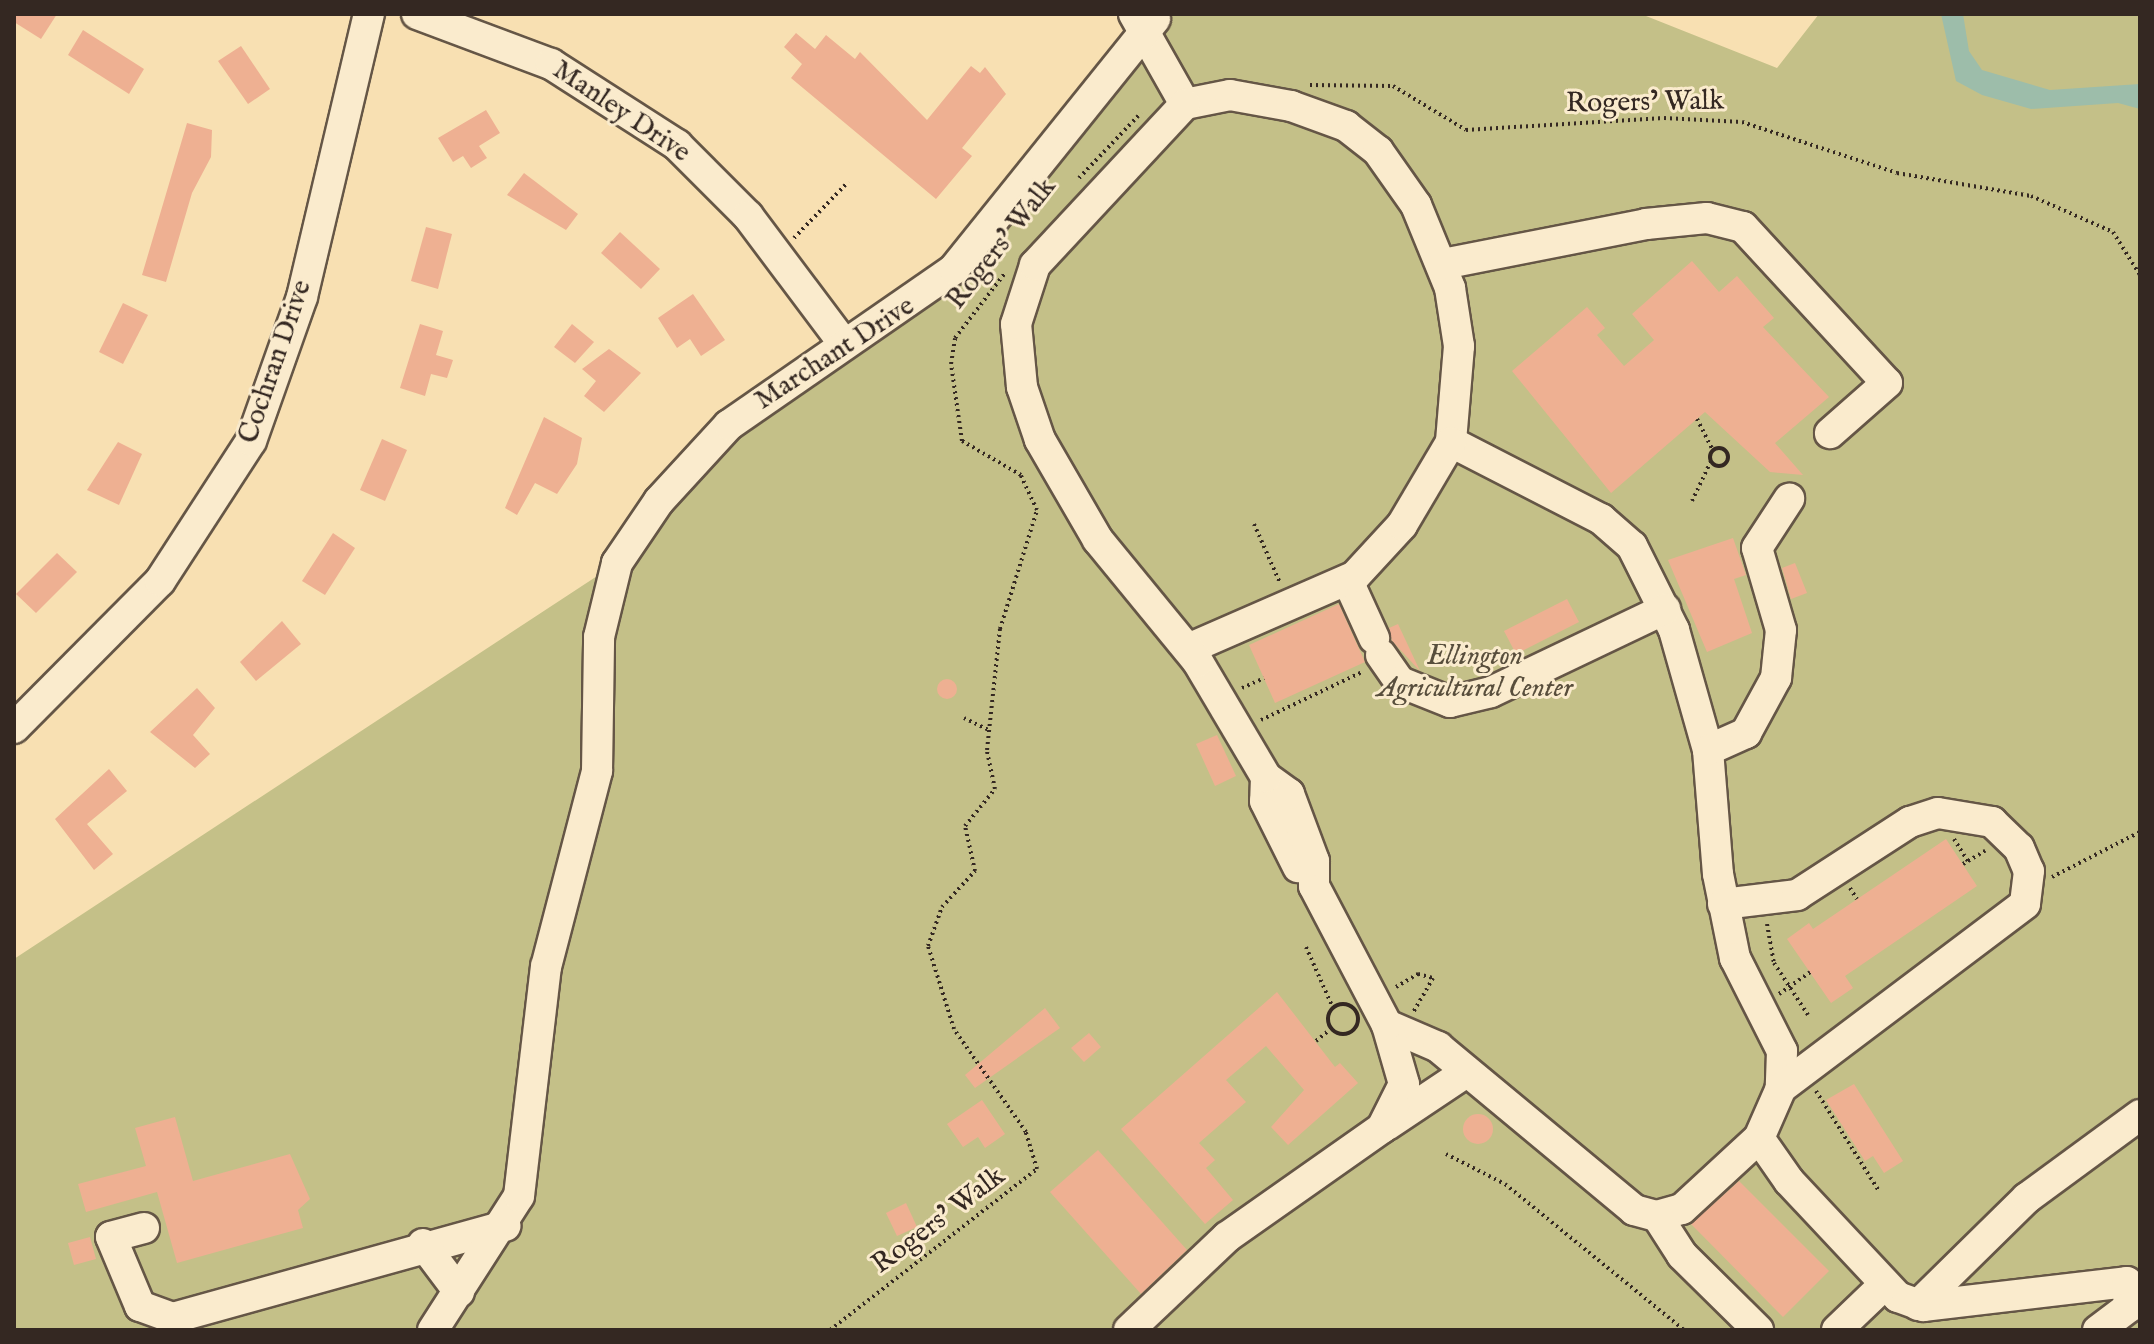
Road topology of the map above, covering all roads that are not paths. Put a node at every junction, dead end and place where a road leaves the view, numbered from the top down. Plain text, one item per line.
1 (369, 14) edge
2 (417, 14) edge
3 (1146, 19) edge
4 (1181, 96) junction
5 (1443, 264) junction
6 (844, 344) junction
7 (1830, 433) dead end
8 (1451, 442) junction
9 (1789, 499) dead end
10 (1348, 581) junction
11 (1665, 609) junction
12 (1188, 649) junction
13 (14, 728) edge
14 (1708, 750) junction
15 (1723, 904) junction
16 (1379, 1016) junction
17 (1465, 1073) junction
18 (1792, 1079) junction
19 (2140, 1115) edge
20 (1382, 1128) junction
21 (1759, 1138) junction
22 (1657, 1216) junction
23 (505, 1226) junction
24 (144, 1228) dead end
25 (423, 1244) junction
26 (1885, 1284) junction
27 (2134, 1290) edge
28 (459, 1292) junction
29 (1918, 1305) junction
30 (433, 1330) edge
31 (1129, 1330) edge
32 (1758, 1330) edge
33 (1837, 1330) edge
34 (2098, 1330) edge

1 - 13 street, Cochran Drive
2 - 6 street, Manley Drive
3 - 4 street
3 - 6 street, Marchant Drive
4 - 5 street
4 - 12 street
5 - 7 street
5 - 8 street
6 - 23 street, Marchant Drive
8 - 10 street
8 - 11 street
9 - 14 street
10 - 11 street
10 - 12 street
11 - 14 street
12 - 16 street
14 - 15 street
15 - 18 street
15 - 18 street
16 - 17 street
16 - 20 street
17 - 20 street
17 - 22 street
18 - 21 street
19 - 29 street
20 - 31 street
21 - 22 street
21 - 26 street
22 - 32 street
23 - 25 street
23 - 28 street, Marchant Drive
24 - 25 street
25 - 28 street
26 - 29 street
26 - 33 street
27 - 29 street
27 - 34 street
28 - 30 street, Marchant Drive

